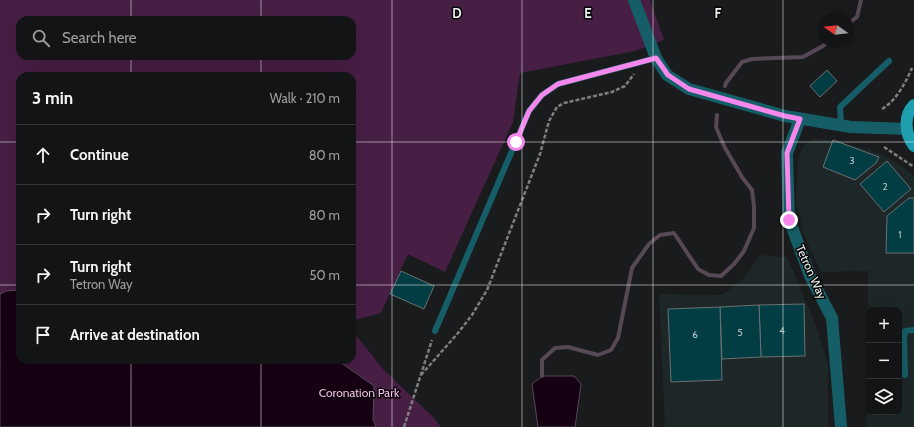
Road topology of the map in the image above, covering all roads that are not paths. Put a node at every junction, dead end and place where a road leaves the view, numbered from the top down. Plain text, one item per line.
1 (634, 0) edge
2 (656, 58) junction
3 (889, 61) dead end
4 (914, 105) edge
5 (800, 119) junction
6 (841, 125) junction
7 (907, 129) junction
8 (914, 146) edge
9 (914, 330) edge
10 (435, 331) road end
11 (902, 340) edge
12 (905, 375) dead end
13 (841, 427) edge

1 - 2 street
2 - 5 street
2 - 10 lane
3 - 6 lane
4 - 7 main road
5 - 6 street
5 - 13 street, Tetron Way
6 - 7 street
7 - 8 main road
9 - 11 lane
11 - 12 lane

